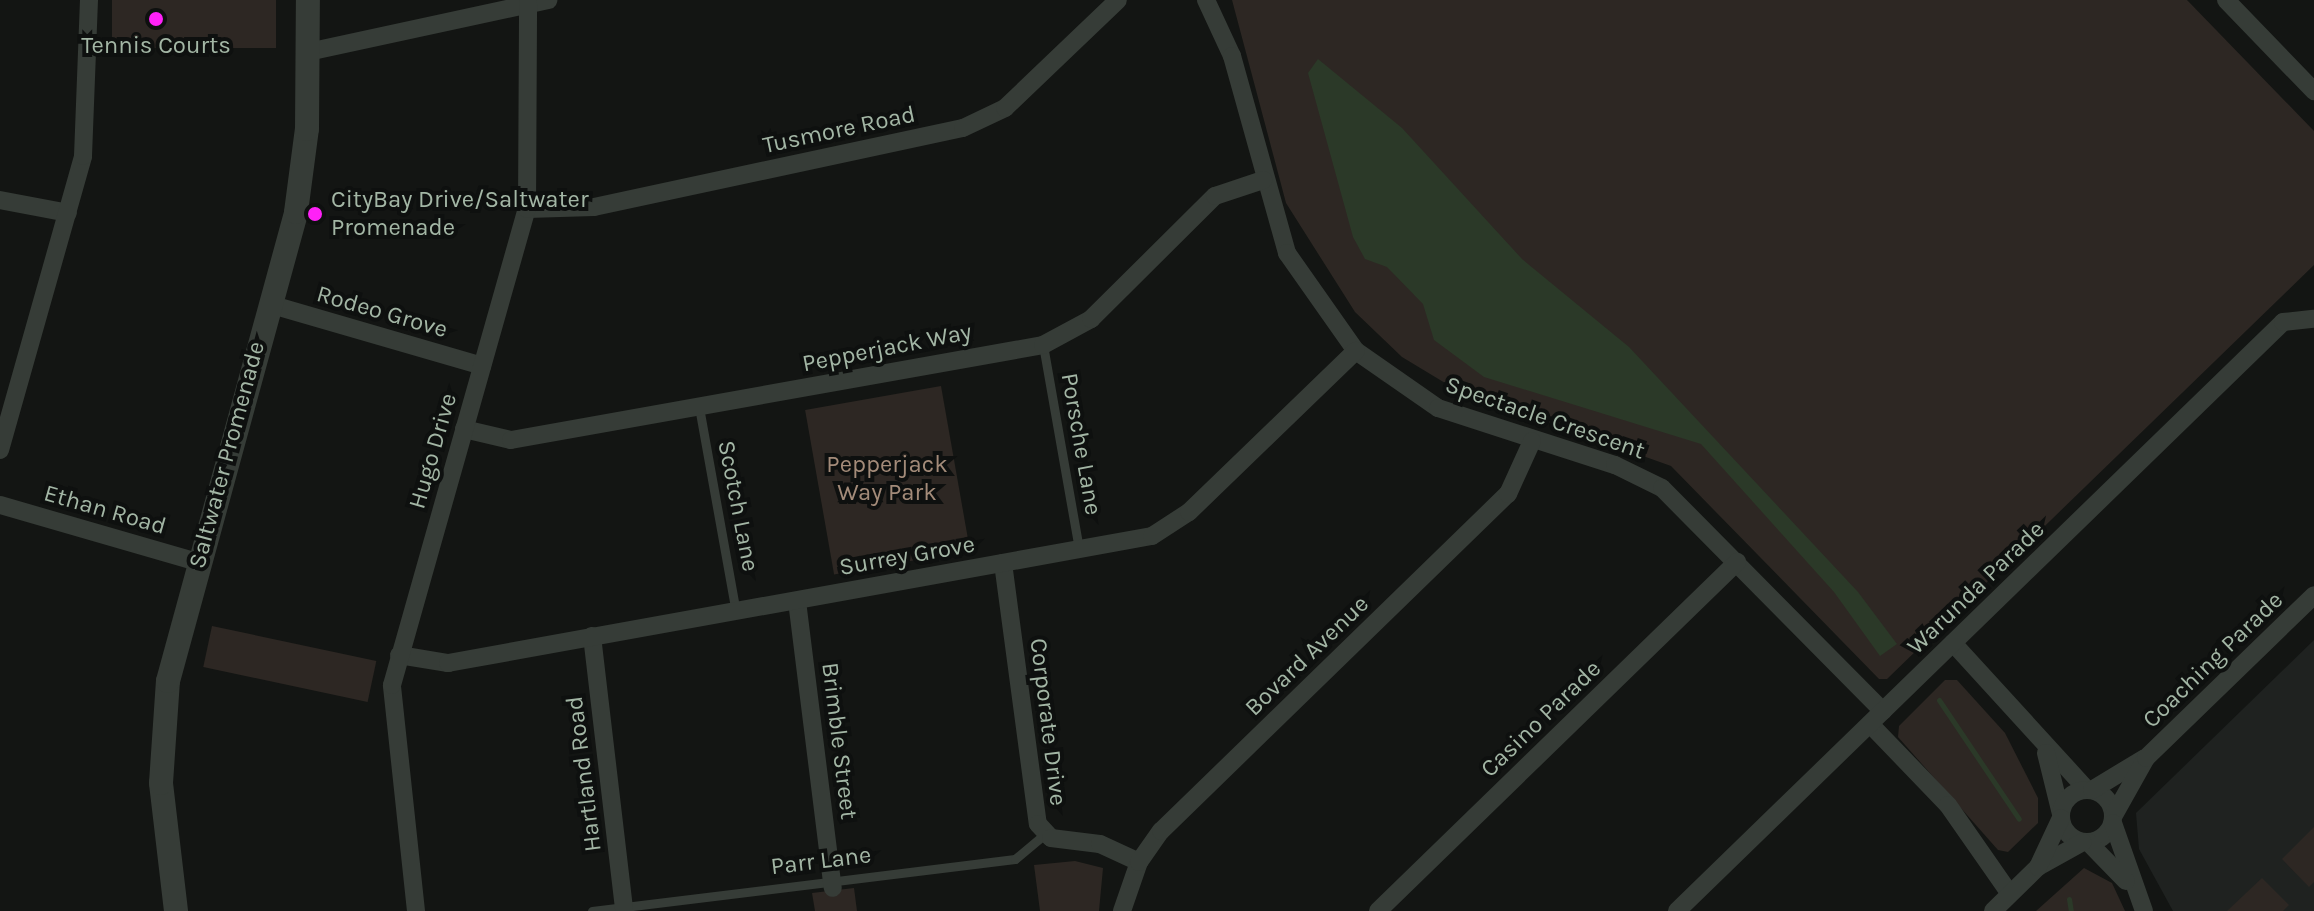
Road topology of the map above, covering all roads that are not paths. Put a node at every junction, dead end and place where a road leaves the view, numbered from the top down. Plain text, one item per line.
1 (89, 0) edge
2 (308, 0) edge
3 (548, 0) edge
4 (1118, 0) edge
5 (1206, 0) edge
6 (2226, 0) edge
7 (528, 4) junction
8 (308, 52) junction
9 (2314, 91) edge
10 (1263, 180) junction
11 (0, 200) edge
12 (527, 209) junction
13 (68, 213) junction
14 (269, 304) junction
15 (2314, 319) edge
16 (1043, 345) junction
17 (1356, 351) junction
18 (482, 366) junction
19 (699, 407) junction
20 (464, 429) junction
21 (1532, 441) junction
22 (0, 450) edge
23 (0, 505) edge
24 (1079, 550) junction
25 (198, 562) junction
26 (1737, 562) junction
27 (1003, 563) junction
28 (2314, 595) edge
29 (797, 601) junction
30 (736, 612) junction
31 (592, 636) junction
32 (1953, 643) junction
33 (399, 655) junction
34 (1877, 718) junction
35 (2046, 750) junction
36 (2146, 758) junction
37 (2090, 790) junction
38 (2061, 816) junction
39 (2113, 819) junction
40 (1045, 834) junction
41 (2086, 842) junction
42 (1139, 862) junction
43 (2038, 867) junction
44 (2128, 883) junction
45 (833, 884) junction
46 (2010, 894) junction
47 (624, 907) junction
48 (176, 911) edge
49 (416, 911) edge
50 (592, 911) edge
51 (1122, 911) edge
52 (1378, 911) edge
53 (1677, 911) edge
54 (1993, 911) edge
55 (2144, 911) edge

1 - 13 street
2 - 8 street, Saltwater Promenade
3 - 7 street
4 - 12 street, Tusmore Road
5 - 10 street, Spectacle Crescent
6 - 9 street
7 - 8 street
7 - 12 street, Hugo Drive
8 - 14 street, Saltwater Promenade
10 - 16 street, Pepperjack Way
10 - 17 street, Spectacle Crescent
11 - 13 street
12 - 18 street, Hugo Drive
13 - 22 street
14 - 18 street, Rodeo Grove
14 - 25 street, Saltwater Promenade
15 - 32 street, Warunda Parade
16 - 19 street, Pepperjack Way
16 - 24 lane, Porsche Lane
17 - 21 street, Spectacle Crescent
17 - 24 street, Surrey Grove
18 - 20 street, Hugo Drive
19 - 20 street, Pepperjack Way
19 - 30 lane, Scotch Lane
20 - 33 street, Hugo Drive
21 - 26 street, Spectacle Crescent
21 - 42 street, Bovard Avenue
23 - 25 street, Ethan Road
24 - 27 street, Surrey Grove
25 - 48 street, Saltwater Promenade
26 - 34 street, Spectacle Crescent
26 - 52 street, Casino Parade
27 - 29 street, Surrey Grove
27 - 40 street, Corporate Drive
28 - 36 street, Coaching Parade
29 - 30 street, Surrey Grove
29 - 45 street, Brimble Street
30 - 31 street, Surrey Grove
31 - 33 street, Surrey Grove
31 - 47 street, Hartland Road
32 - 34 street, Warunda Parade
32 - 35 street
33 - 49 street, Hugo Drive
34 - 46 street, Spectacle Crescent
34 - 53 street, Warunda Parade
35 - 37 street
35 - 38 street
36 - 37 street, Coaching Parade
36 - 39 street, Coaching Parade
37 - 38 street, Coaching Parade
37 - 39 street
38 - 41 street
38 - 43 street
39 - 41 street
39 - 44 street
40 - 42 street, Corporate Drive
40 - 45 lane, Parr Lane
41 - 43 street
41 - 44 street
42 - 51 street, Bovard Avenue
43 - 46 street
44 - 55 street
45 - 47 lane, Parr Lane
46 - 54 street
47 - 50 lane, Parr Lane

